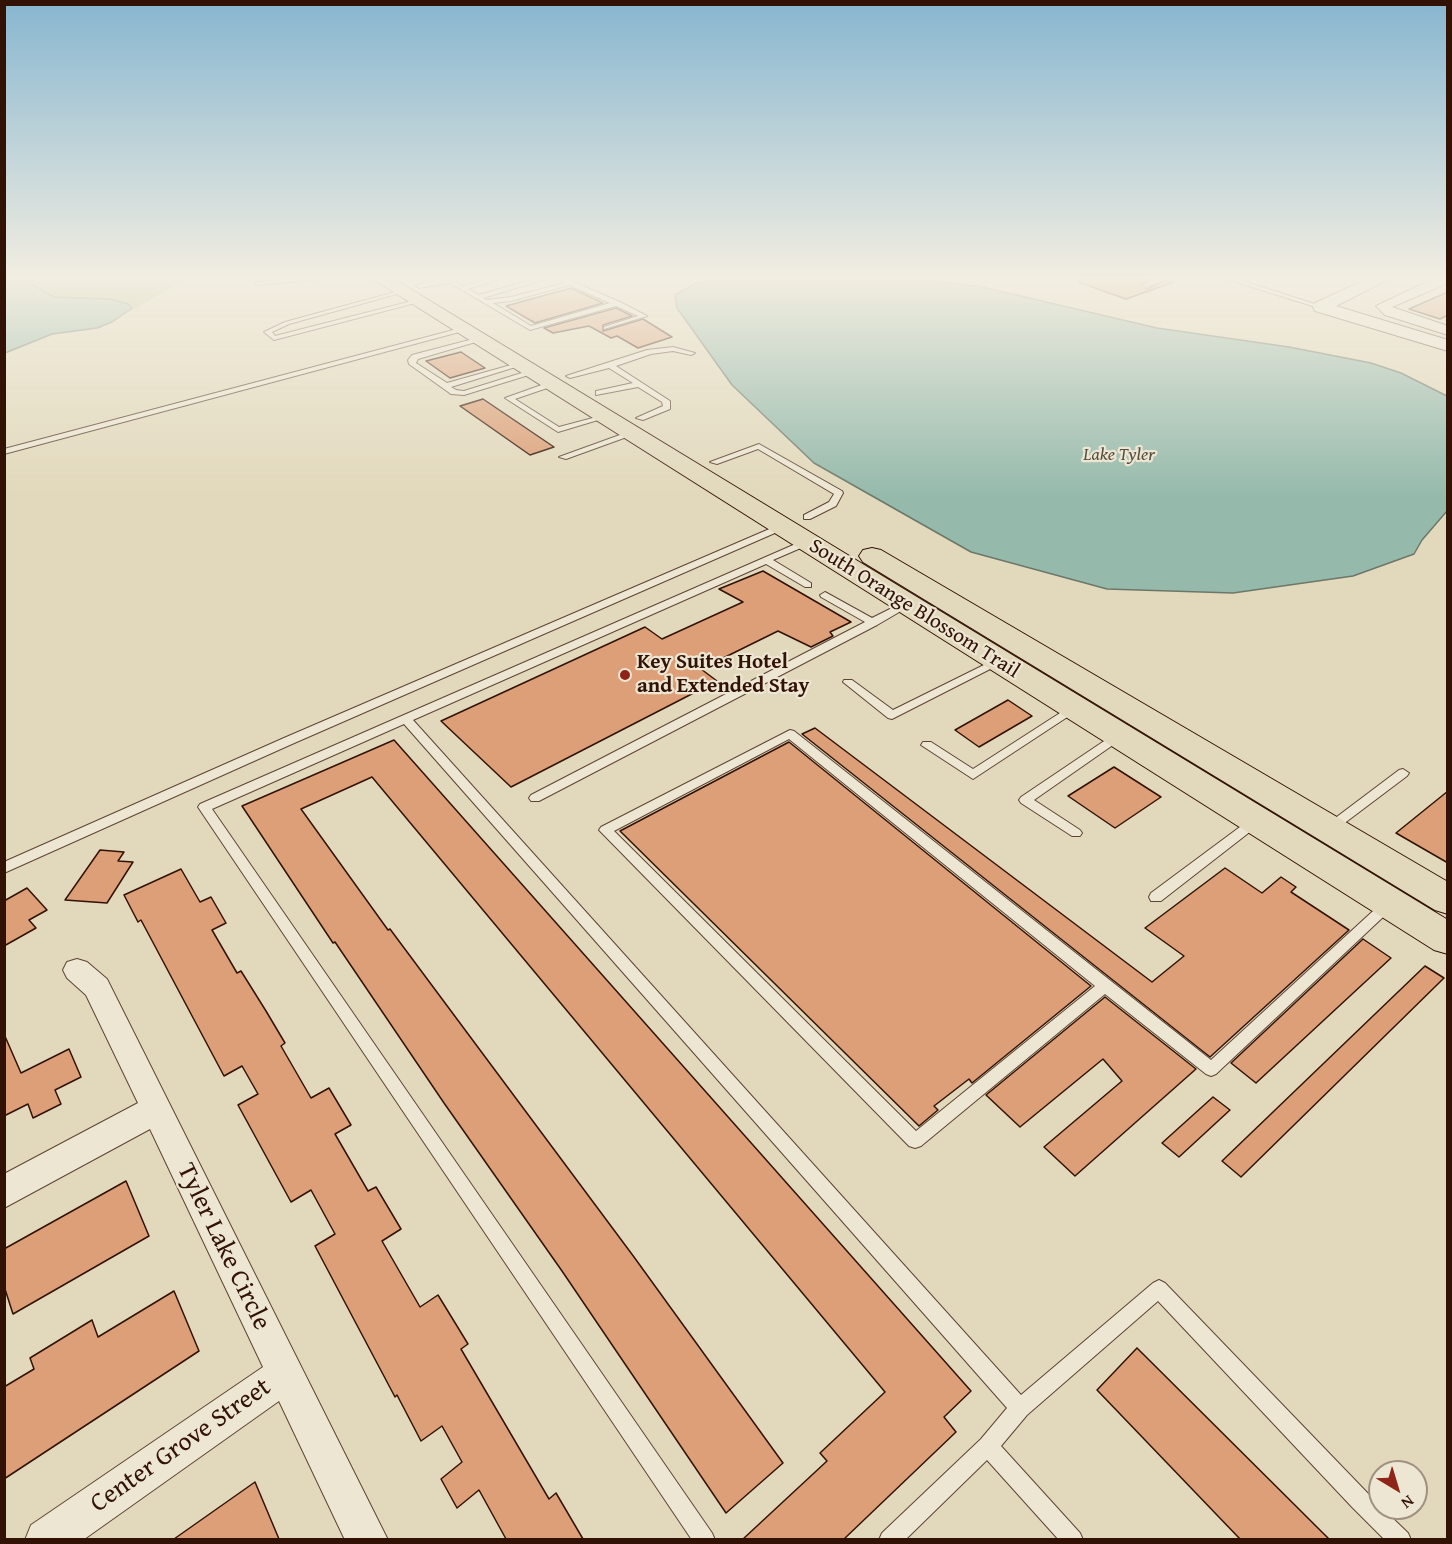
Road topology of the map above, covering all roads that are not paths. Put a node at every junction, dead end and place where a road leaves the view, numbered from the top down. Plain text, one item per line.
1 (405, 351) edge
2 (432, 351) edge
3 (495, 351) edge
4 (522, 351) edge
5 (657, 351) edge
6 (682, 351) edge
7 (691, 353) dead end
8 (610, 366) junction
9 (525, 369) junction
10 (560, 380) junction
11 (639, 384) junction
12 (446, 386) junction
13 (599, 393) junction
14 (604, 417) junction
15 (636, 426) junction
16 (4, 452) edge
17 (563, 458) dead end
18 (714, 462) junction
19 (805, 529) junction
20 (766, 560) junction
21 (808, 585) dead end
22 (825, 595) dead end
23 (908, 604) junction
24 (873, 623) junction
25 (998, 661) junction
26 (848, 682) dead end
27 (1074, 708) junction
28 (405, 718) junction
29 (1119, 735) junction
30 (927, 745) dead end
31 (1403, 773) dead end
32 (535, 798) dead end
33 (1257, 821) junction
34 (1329, 829) junction
35 (1076, 833) dead end
36 (4, 868) edge
37 (1156, 897) dead end
38 (1448, 900) edge
39 (1391, 904) junction
40 (1448, 939) edge
41 (77, 970) dead end
42 (1105, 986) junction
43 (156, 1109) junction
44 (4, 1192) edge
45 (286, 1374) junction
46 (1020, 1408) junction
47 (988, 1446) junction
48 (46, 1539) edge
49 (367, 1539) edge
50 (705, 1539) edge
51 (889, 1539) edge
52 (1073, 1539) edge
53 (1401, 1539) edge

1 - 16 lane
2 - 12 lane
3 - 9 main road, South Orange Blossom Trail
4 - 10 main road, South Orange Blossom Trail
5 - 8 lane
6 - 7 lane
8 - 10 lane
8 - 11 lane
9 - 10 main road, South Orange Blossom Trail
9 - 12 lane
9 - 12 lane
10 - 13 main road, South Orange Blossom Trail
10 - 14 main road, South Orange Blossom Trail
10 - 14 lane
11 - 13 lane
11 - 15 lane
13 - 15 main road, South Orange Blossom Trail
14 - 15 main road, South Orange Blossom Trail
15 - 17 lane
15 - 18 main road, South Orange Blossom Trail
15 - 19 main road, South Orange Blossom Trail
18 - 19 main road, South Orange Blossom Trail
18 - 19 lane
19 - 20 lane
19 - 23 main road, South Orange Blossom Trail
19 - 34 main road, South Orange Blossom Trail
19 - 36 lane
20 - 21 lane
20 - 28 lane
22 - 24 lane
23 - 24 lane
23 - 25 main road, South Orange Blossom Trail
24 - 32 lane
25 - 26 lane
25 - 27 main road, South Orange Blossom Trail
27 - 29 main road, South Orange Blossom Trail
27 - 30 lane
28 - 46 lane
28 - 50 lane
29 - 33 main road, South Orange Blossom Trail
29 - 35 lane
31 - 34 lane
33 - 37 lane
33 - 39 main road, South Orange Blossom Trail
34 - 38 main road, South Orange Blossom Trail
39 - 40 main road, South Orange Blossom Trail
39 - 42 lane
41 - 43 street, Tyler Lake Circle
42 - 42 lane
43 - 44 street
43 - 45 street, Tyler Lake Circle
45 - 48 street, Center Grove Street
45 - 49 street, Tyler Lake Circle
46 - 47 lane
46 - 53 lane
47 - 51 lane
47 - 52 lane

